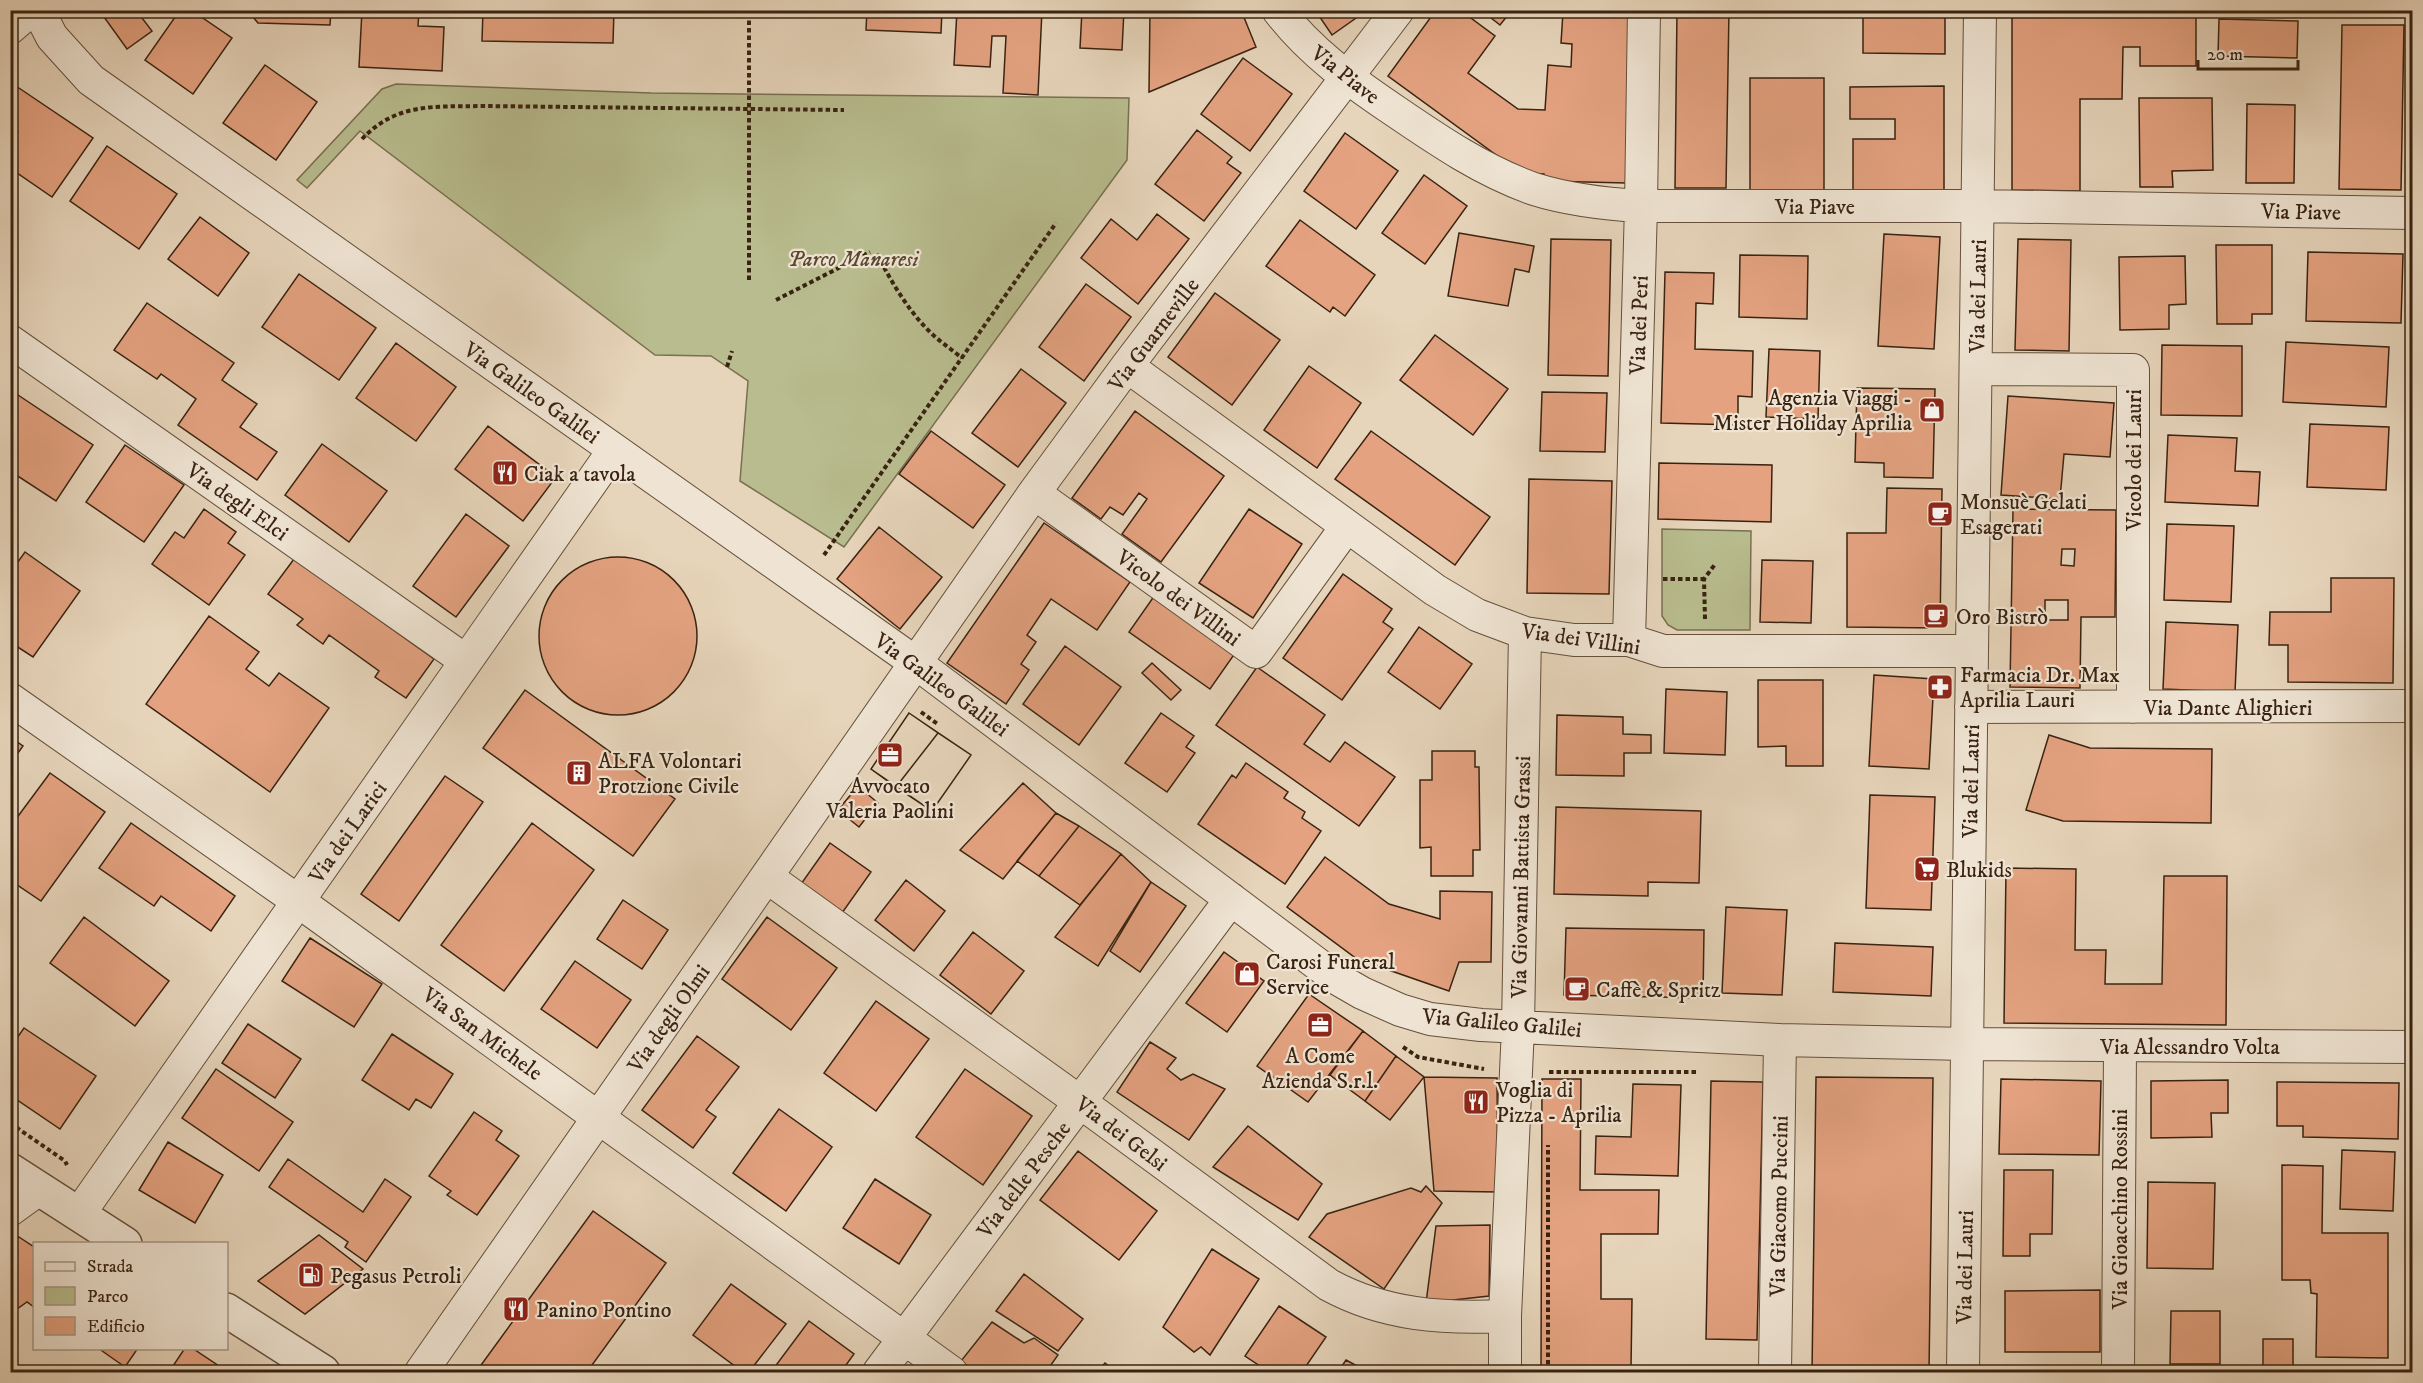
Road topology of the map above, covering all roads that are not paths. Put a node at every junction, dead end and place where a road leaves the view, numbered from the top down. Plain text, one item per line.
1 (31, 10) edge
2 (38, 10) edge
3 (1278, 10) edge
4 (1398, 10) edge
5 (1644, 10) edge
6 (1980, 10) edge
7 (10, 28) edge
8 (1347, 78) junction
9 (1641, 206) junction
10 (1978, 206) junction
11 (2412, 213) edge
12 (10, 341) edge
13 (1127, 366) junction
14 (1976, 369) junction
15 (614, 450) junction
16 (1034, 493) junction
17 (1347, 526) junction
18 (1525, 633) junction
19 (1629, 640) junction
20 (1972, 651) junction
21 (466, 661) junction
22 (916, 663) junction
23 (10, 699) edge
24 (2412, 706) edge
25 (1971, 707) junction
26 (2133, 707) junction
27 (766, 877) junction
28 (1232, 899) junction
29 (298, 901) junction
30 (1518, 1027) junction
31 (1780, 1040) junction
32 (1967, 1044) junction
33 (2120, 1046) junction
34 (2412, 1047) edge
35 (1080, 1102) junction
36 (599, 1117) junction
37 (10, 1170) edge
38 (39, 1189) junction
39 (10, 1210) edge
40 (79, 1214) junction
41 (121, 1242) edge
42 (228, 1311) edge
43 (1505, 1316) junction
44 (905, 1338) junction
45 (323, 1372) edge
46 (421, 1372) edge
47 (879, 1372) edge
48 (951, 1372) edge
49 (1505, 1372) edge
50 (1775, 1372) edge
51 (1963, 1372) edge
52 (2118, 1372) edge

1 - 7 street
2 - 15 street, Via Galileo Galilei
3 - 8 street, Via Piave
4 - 8 street, Via Guarneville
5 - 9 street, Via dei Peri
6 - 10 street, Via dei Lauri
8 - 9 street, Via Piave
8 - 13 street, Via Guarneville
9 - 10 street, Via Piave
9 - 19 street, Via dei Peri
10 - 11 street, Via Piave
10 - 14 street, Via dei Lauri
12 - 21 street, Via degli Elci
13 - 16 street, Via Guarneville
13 - 17 street, Via dei Villini
14 - 20 street, Via dei Lauri
14 - 26 street, Vicolo dei Lauri
15 - 21 street, Via dei Larici
15 - 22 street, Via Galileo Galilei
16 - 17 street, Vicolo dei Villini
16 - 22 street, Via Guarneville
17 - 18 street, Via dei Villini
18 - 19 street, Via dei Villini
18 - 30 street, Via Giovanni Battista Grassi
19 - 20 street, Via dei Villini
20 - 25 street, Via dei Lauri
21 - 29 street, Via dei Larici
22 - 27 street, Via degli Olmi
22 - 28 street, Via Galileo Galilei
23 - 29 street, Via San Michele
24 - 26 street, Via Dante Alighieri
25 - 26 street, Via Dante Alighieri
25 - 32 street, Via dei Lauri
27 - 35 street, Via dei Gelsi
27 - 36 street, Via degli Olmi
28 - 30 street, Via Galileo Galilei
28 - 35 street, Via delle Pesche
29 - 36 street, Via San Michele
29 - 40 street, Via dei Larici
30 - 31 street, Via Galileo Galilei
30 - 43 street, Via Giovanni Battista Grassi
31 - 32 street, Via Galileo Galilei
31 - 50 street, Via Giacomo Puccini
32 - 33 street, Via Alessandro Volta
32 - 51 street, Via dei Lauri
33 - 34 street, Via Alessandro Volta
33 - 52 street, Via Gioacchino Rossini
35 - 43 street, Via dei Gelsi
35 - 44 street, Via delle Pesche
36 - 44 street, Via San Michele
36 - 46 street, Via degli Olmi
37 - 38 street
38 - 39 street
38 - 40 street
40 - 41 street
42 - 45 street
43 - 49 street, Via Giovanni Battista Grassi
44 - 47 street, Via delle Pesche
44 - 48 street, Via San Michele

